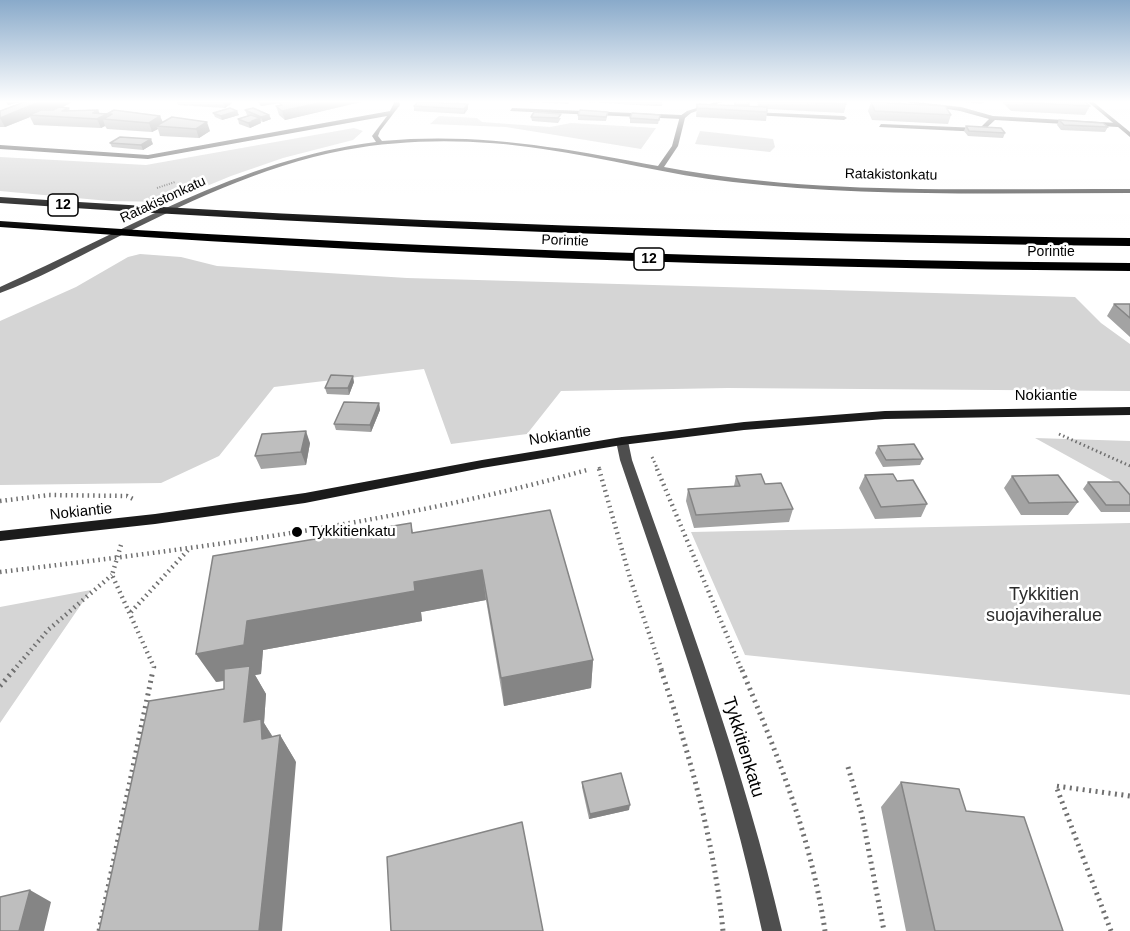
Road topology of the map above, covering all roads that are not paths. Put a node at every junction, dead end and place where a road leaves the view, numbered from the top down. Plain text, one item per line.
1 (213, 144) edge
2 (371, 144) edge
3 (517, 144) edge
4 (675, 144) edge
5 (0, 147) edge
6 (659, 169) junction
7 (1130, 191) edge
8 (0, 200) edge
9 (0, 224) edge
10 (1130, 242) edge
11 (1130, 267) edge
12 (0, 290) edge
13 (1130, 411) edge
14 (622, 441) junction
15 (0, 536) edge
16 (772, 931) edge

1 - 5 street
2 - 12 street, Ratakistonkatu
3 - 6 street, Ratakistonkatu
4 - 6 street
6 - 7 street, Ratakistonkatu
8 - 10 highway, Porintie / 12
9 - 11 highway, Porintie / 12
13 - 14 main road, Nokiantie
14 - 15 main road, Nokiantie
14 - 16 street, Tykkitienkatu

